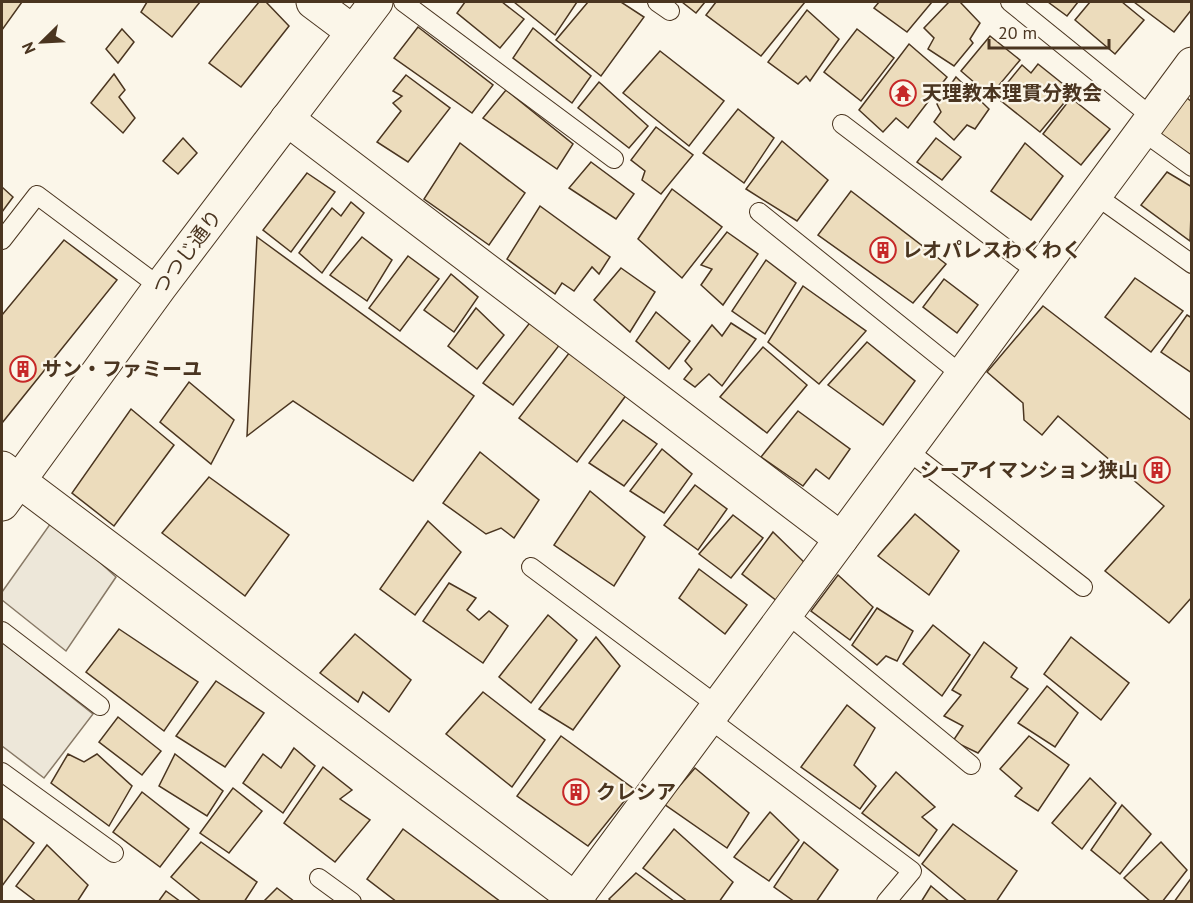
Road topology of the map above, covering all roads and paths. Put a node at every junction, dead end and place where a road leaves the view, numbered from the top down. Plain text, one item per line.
1 (313, 2) edge
2 (376, 2) edge
3 (403, 2) edge
4 (1010, 2) edge
5 (353, 32) junction
6 (1191, 64) edge
7 (287, 119) junction
8 (842, 124) dead end
9 (1147, 124) junction
10 (614, 159) dead end
11 (1191, 167) edge
12 (1095, 195) junction
13 (759, 212) dead end
14 (2, 240) edge
15 (1191, 264) edge
16 (1037, 273) junction
17 (160, 287) junction
18 (962, 375) junction
19 (907, 450) junction
20 (7, 485) edge
21 (841, 539) junction
22 (531, 567) dead end
23 (1083, 586) dead end
24 (786, 613) junction
25 (2, 631) edge
26 (100, 706) dead end
27 (713, 712) junction
28 (971, 765) dead end
29 (2, 772) edge
30 (114, 853) dead end
31 (318, 878) dead end
32 (576, 900) edge
33 (352, 902) edge
34 (886, 902) edge

1 - 5 street
2 - 5 street, つつじ通り
3 - 10 lane
4 - 9 lane
5 - 7 street, つつじ通り
6 - 9 street
7 - 17 street, つつじ通り
7 - 21 street
8 - 16 lane
9 - 11 lane
9 - 12 street
12 - 15 lane
12 - 16 street
13 - 18 lane
14 - 17 lane
16 - 18 street
17 - 20 street, つつじ通り
18 - 19 street
19 - 21 street
19 - 23 lane
20 - 32 street
21 - 24 street
22 - 27 lane
24 - 27 street
24 - 28 lane
25 - 26 lane
27 - 32 street
27 - 34 lane
29 - 30 lane
31 - 33 lane

